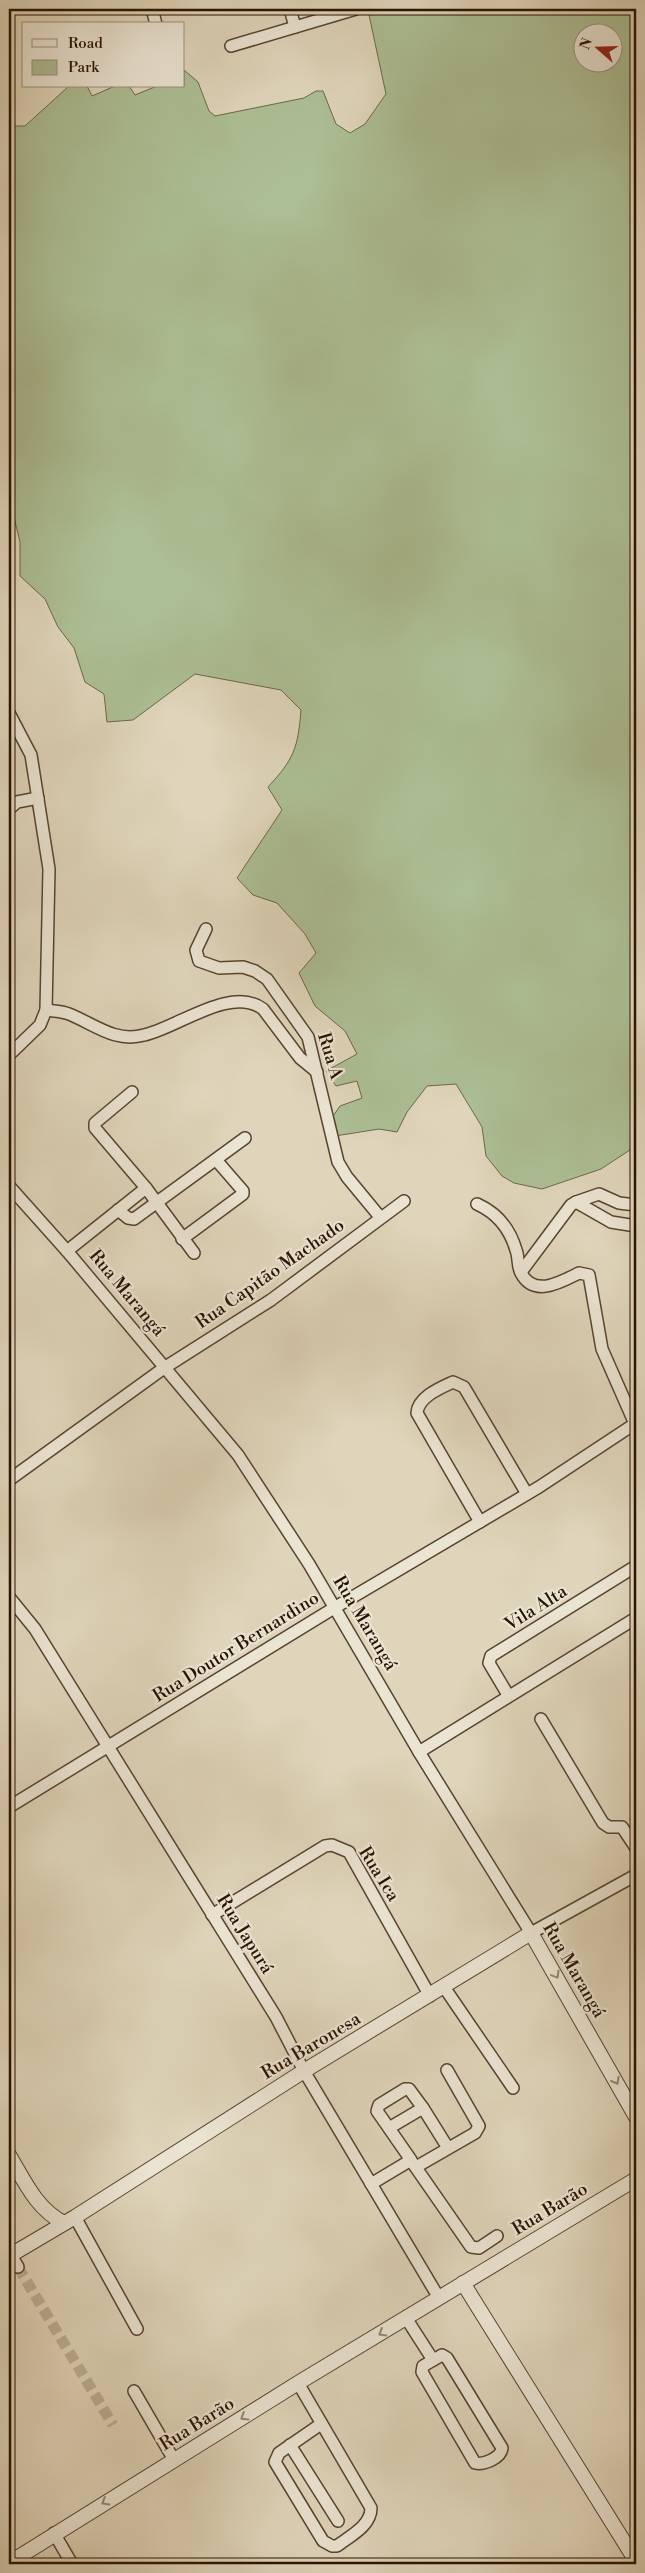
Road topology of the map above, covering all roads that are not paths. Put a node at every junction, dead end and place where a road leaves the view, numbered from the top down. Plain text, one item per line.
1 (152, 9) edge
2 (290, 9) edge
3 (356, 9) edge
4 (155, 22) edge
5 (295, 27) junction
6 (231, 46) dead end
7 (9, 713) edge
8 (38, 798) junction
9 (9, 809) edge
10 (206, 929) dead end
11 (46, 1010) junction
12 (9, 1055) edge
13 (316, 1072) junction
14 (132, 1092) dead end
15 (245, 1138) dead end
16 (217, 1161) junction
17 (9, 1186) edge
18 (146, 1188) junction
19 (404, 1201) dead end
20 (157, 1202) junction
21 (576, 1202) junction
22 (477, 1204) dead end
23 (636, 1205) edge
24 (118, 1210) junction
25 (380, 1217) junction
26 (636, 1226) edge
27 (182, 1239) junction
28 (67, 1250) junction
29 (194, 1253) dead end
30 (520, 1272) junction
31 (164, 1368) junction
32 (635, 1424) edge
33 (9, 1480) edge
34 (527, 1494) junction
35 (480, 1522) junction
36 (636, 1566) edge
37 (9, 1597) edge
38 (334, 1608) junction
39 (636, 1618) edge
40 (508, 1695) junction
41 (541, 1719) dead end
42 (107, 1747) junction
43 (420, 1752) junction
44 (9, 1807) edge
45 (636, 1848) edge
46 (636, 1875) edge
47 (212, 1915) junction
48 (531, 1933) junction
49 (444, 1988) junction
50 (430, 1996) junction
51 (447, 2070) dead end
52 (304, 2071) junction
53 (513, 2088) dead end
54 (423, 2108) junction
55 (636, 2117) edge
56 (389, 2128) junction
57 (448, 2148) junction
58 (9, 2155) edge
59 (413, 2163) junction
60 (636, 2179) edge
61 (371, 2184) junction
62 (39, 2205) junction
63 (69, 2220) junction
64 (497, 2236) dead end
65 (39, 2238) junction
66 (10, 2255) edge
67 (18, 2267) tunnel mouth
68 (464, 2283) junction
69 (439, 2298) junction
70 (406, 2318) junction
71 (137, 2329) dead end
72 (433, 2360) junction
73 (298, 2383) junction
74 (134, 2391) dead end
75 (321, 2424) junction
76 (290, 2445) junction
77 (174, 2460) junction
78 (338, 2521) dead end
79 (54, 2533) junction
80 (636, 2561) edge
81 (9, 2563) edge
82 (72, 2564) edge

1 - 4 street
2 - 5 street
3 - 5 street
5 - 6 street
7 - 8 street
8 - 9 street
8 - 11 street
10 - 13 street, Rua A
11 - 12 street
11 - 13 street
13 - 25 street, Rua A
14 - 18 street
15 - 16 street
16 - 20 street
16 - 27 street
17 - 28 street, Rua Marangá
18 - 20 street
18 - 24 street
19 - 25 street, Rua Capitão Machado
20 - 24 street
20 - 27 street
21 - 23 street
21 - 26 street
21 - 30 street
22 - 30 street
24 - 28 street
25 - 31 street, Rua Capitão Machado
27 - 29 street
28 - 31 street, Rua Marangá
30 - 32 street
31 - 33 street, Rua Capitão Machado
31 - 38 street, Rua Marangá
32 - 34 street, Rua Doutor Bernardino
34 - 35 street, Rua Doutor Bernardino
34 - 35 street
35 - 38 street, Rua Doutor Bernardino
36 - 40 street, Vila Alta
37 - 42 street, Rua Japurá
38 - 42 street, Rua Doutor Bernardino
38 - 43 street, Rua Marangá
39 - 40 street
40 - 43 street
41 - 45 street
42 - 44 street, Rua Doutor Bernardino
42 - 47 street, Rua Japurá
43 - 48 street, Rua Marangá
46 - 48 street, Rua Baronesa
47 - 50 street, Rua Ica
47 - 52 street, Rua Japurá
48 - 49 street, Rua Baronesa
48 -> 55 street, Rua Marangá
49 - 50 street, Rua Baronesa
49 - 53 street
50 - 52 street, Rua Baronesa
51 - 57 street
52 - 61 street, Rua Japurá
52 - 63 street, Rua Baronesa
54 - 56 street
54 - 56 street
54 - 57 street
56 - 59 street
57 - 59 street
58 - 62 street
59 - 61 street
59 - 64 street
60 - 68 street, Rua Barão
61 - 69 street, Rua Japurá
62 - 63 street
62 - 65 street
63 - 65 street, Rua Baronesa
63 - 71 street
65 - 66 street, Rua Baronesa
66 - 67 street
68 - 69 street, Rua Barão
68 - 80 street
69 - 70 street, Rua Barão
70 - 72 street
70 -> 73 street, Rua Barão
72 - 72 street
73 - 75 street
73 -> 77 street, Rua Barão
74 - 77 street
75 - 76 street
75 - 76 street
76 - 78 street
77 -> 79 street, Rua Barão
79 - 81 street, Rua Barão
79 - 82 street

